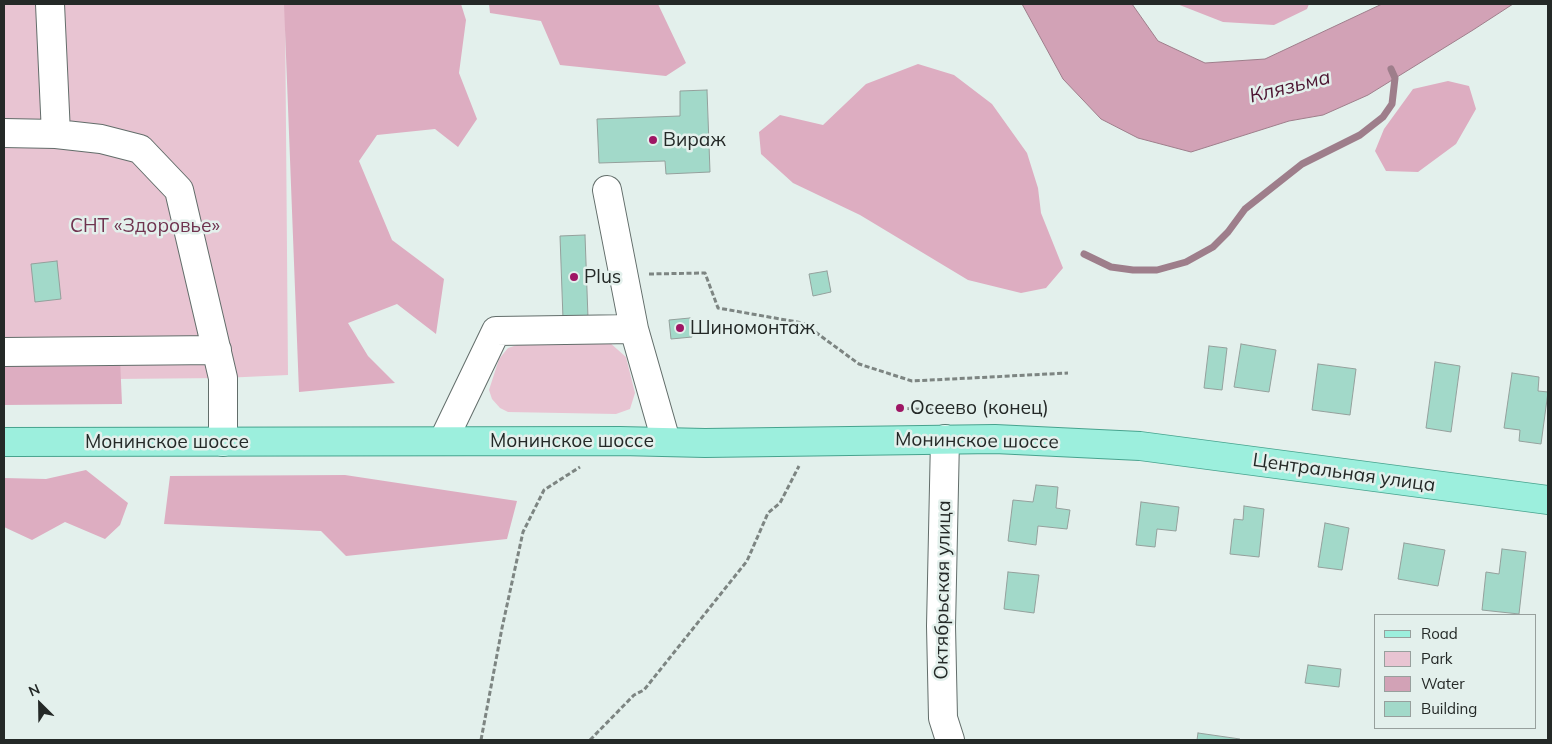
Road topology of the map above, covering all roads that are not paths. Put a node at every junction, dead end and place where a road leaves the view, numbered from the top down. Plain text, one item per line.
1 (50, 4) edge
2 (4, 133) edge
3 (56, 134) junction
4 (607, 190) dead end
5 (634, 329) junction
6 (217, 350) junction
7 (4, 352) edge
8 (945, 439) junction
9 (443, 441) junction
10 (666, 441) junction
11 (4, 442) edge
12 (223, 442) junction
13 (1140, 446) joint
14 (1548, 500) edge
15 (950, 740) edge

1 - 3 street
2 - 3 street
3 - 6 street
4 - 5 street
5 - 9 street
5 - 10 street
6 - 7 street
6 - 12 street
8 - 10 main road, Монинское шоссе
8 - 13 main road, Монинское шоссе
8 - 15 street, Октябрьская улица
9 - 10 main road, Монинское шоссе
9 - 12 main road, Монинское шоссе
11 - 12 main road, Монинское шоссе
13 - 14 main road, Центральная улица

